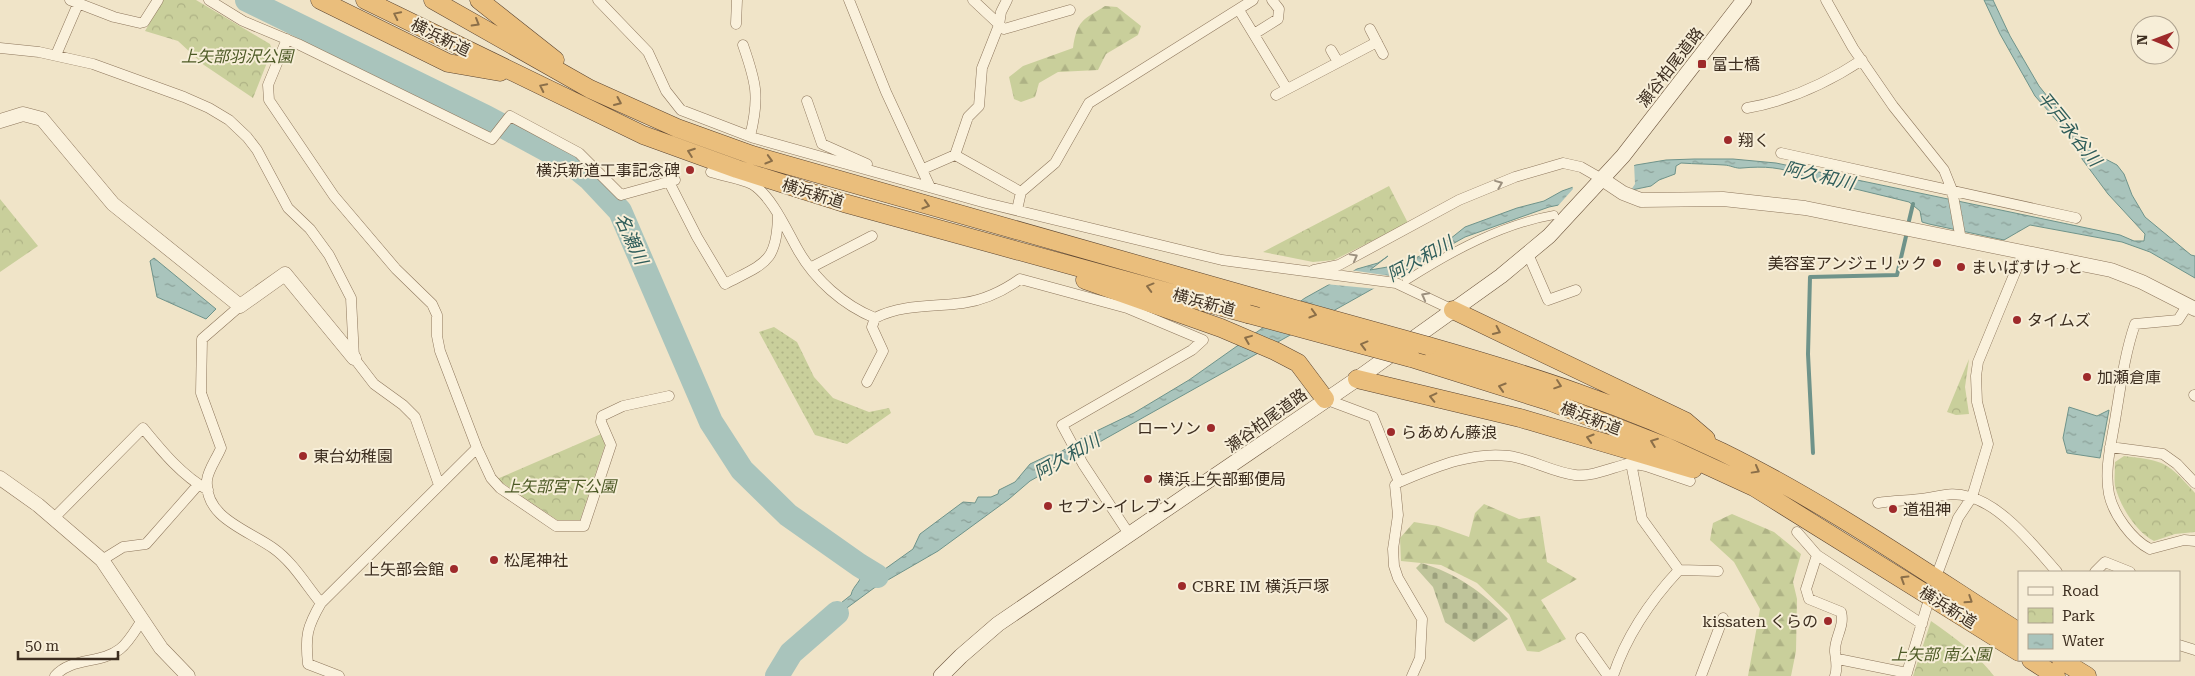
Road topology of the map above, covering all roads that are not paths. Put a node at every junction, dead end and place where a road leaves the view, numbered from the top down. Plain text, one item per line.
1 (158, 0) edge
2 (209, 0) edge
3 (320, 0) edge
4 (365, 0) edge
5 (433, 0) edge
6 (479, 0) edge
7 (598, 0) edge
8 (737, 0) edge
9 (849, 0) edge
10 (972, 0) edge
11 (1007, 0) edge
12 (1252, 0) edge
13 (1272, 0) edge
14 (1744, 0) edge
15 (1826, 0) edge
16 (74, 2) edge
17 (1070, 10) dead end
18 (1239, 10) junction
19 (736, 24) dead end
20 (999, 25) junction
21 (1370, 29) dead end
22 (1254, 34) junction
23 (288, 39) junction
24 (1377, 42) junction
25 (743, 45) dead end
26 (0, 48) edge
27 (1332, 50) dead end
28 (1383, 54) dead end
29 (56, 55) junction
30 (1862, 60) junction
31 (1338, 62) junction
32 (520, 76) junction
33 (590, 89) junction
34 (1287, 89) junction
35 (1276, 95) dead end
36 (807, 101) dead end
37 (1747, 108) dead end
38 (0, 121) edge
39 (750, 136) junction
40 (1781, 153) dead end
41 (955, 155) junction
42 (737, 169) junction
43 (923, 169) junction
44 (868, 170) junction
45 (711, 172) joint
46 (1602, 179) junction
47 (752, 184) junction
48 (930, 186) junction
49 (1021, 192) junction
50 (1952, 192) junction
51 (1016, 210) junction
52 (778, 215) junction
53 (1554, 215) dead end
54 (2076, 218) dead end
55 (872, 236) dead end
56 (1960, 237) junction
57 (987, 243) junction
58 (2023, 253) junction
59 (1528, 254) junction
60 (810, 268) junction
61 (1308, 271) junction
62 (1407, 280) dead end
63 (1576, 290) dead end
64 (240, 306) junction
65 (2191, 308) edge
66 (1453, 310) junction
67 (875, 318) junction
68 (354, 358) junction
69 (1357, 379) junction
70 (867, 382) dead end
71 (670, 396) dead end
72 (1325, 399) junction
73 (2110, 447) junction
74 (477, 448) junction
75 (1721, 452) junction
76 (1631, 463) junction
77 (0, 478) edge
78 (1690, 481) dead end
79 (1399, 482) junction
80 (2195, 483) edge
81 (198, 485) junction
82 (439, 485) junction
83 (1754, 488) junction
84 (208, 490) junction
85 (1972, 497) junction
86 (1878, 503) dead end
87 (54, 518) junction
88 (1797, 532) dead end
89 (1130, 534) junction
90 (2195, 541) edge
91 (1816, 555) junction
92 (102, 560) junction
93 (1679, 570) junction
94 (1718, 570) dead end
95 (1940, 570) dead end
96 (2056, 571) edge
97 (2096, 571) edge
98 (2128, 571) edge
99 (321, 603) junction
100 (1927, 606) dead end
101 (1723, 618) dead end
102 (142, 620) junction
103 (1922, 624) junction
104 (2018, 631) edge
105 (1581, 638) dead end
106 (2180, 645) edge
107 (2195, 650) edge
108 (2018, 651) edge
109 (1838, 658) junction
110 (2033, 661) edge
111 (2063, 661) edge
112 (1907, 675) edge
113 (55, 676) edge
114 (188, 676) edge
115 (339, 676) edge
116 (941, 676) edge
117 (1412, 676) edge
118 (1608, 676) edge
119 (1613, 676) edge
120 (1701, 676) edge
121 (1835, 676) edge
122 (2056, 676) edge
123 (2087, 676) edge

1 - 16 street
2 - 23 street
3 - 32 highway
32 -> 4 highway, 横浜新道
5 -> 33 highway, 横浜新道
6 - 33 highway
7 - 39 street
8 - 19 street
9 - 43 street
10 - 20 street
11 - 20 street
12 - 18 street
13 - 22 street
14 - 46 main road, 瀬谷柏尾道路
15 - 30 street
16 - 29 street
17 - 20 street
18 - 22 street
18 - 49 street
20 - 41 street
21 - 24 street
22 - 34 street
23 - 52 street
23 - 74 street
24 - 28 street
24 - 31 street
25 - 39 street
26 - 29 street
27 - 31 street
29 - 68 street
30 - 37 street
30 - 50 street
31 - 34 street
42 -> 32 highway, 横浜新道
33 -> 75 highway, 横浜新道, bridge
34 - 35 street
36 - 44 street
38 - 64 street
39 - 44 street
40 - 50 street
41 - 43 street
41 - 49 street
42 - 45 highway
42 - 47 highway
42 - 57 highway, 横浜新道
43 - 48 street
44 - 48 street
45 - 47 street
46 - 56 street
46 - 59 main road, 瀬谷柏尾道路
61 -> 46 street
47 - 52 street
48 - 51 street
49 - 51 street
50 - 54 street
50 - 56 street
51 - 61 street
52 - 60 street
53 - 62 street
55 - 60 street
56 - 58 street
72 -> 57 highway
83 -> 57 highway, 横浜新道, bridge
58 - 65 street
58 - 85 street
59 - 63 street
59 - 66 main road, 瀬谷柏尾道路
60 - 67 street
66 -> 61 street
64 - 68 street
64 - 84 street
65 - 73 street
66 - 69 main road, 瀬谷柏尾道路
66 -> 75 highway
67 - 70 street
67 - 89 street
68 - 82 street
69 - 72 main road, 瀬谷柏尾道路
83 -> 69 highway
71 - 74 street
72 - 79 street
72 - 89 main road, 瀬谷柏尾道路
73 - 80 street
73 - 90 street
74 - 82 street
75 -> 104 highway, 横浜新道
76 - 78 street
76 - 79 street
76 - 93 street
77 - 87 street
79 - 117 street
81 - 84 street
81 - 87 street
81 - 92 street
82 - 99 street
108 -> 83 highway, 横浜新道
84 - 99 street
85 - 86 street
85 - 95 street
85 - 96 street
87 - 92 street
88 - 91 street
89 - 116 main road, 瀬谷柏尾道路
91 - 103 street
91 - 109 street
92 - 102 street
93 - 94 street
93 - 119 street
97 - 98 street
99 - 115 street
100 - 103 street
101 - 120 street
102 - 113 street
102 - 114 street
103 - 112 street
105 - 118 street
106 - 107 street
109 - 112 street
109 - 121 street
110 - 122 highway
111 - 123 highway

